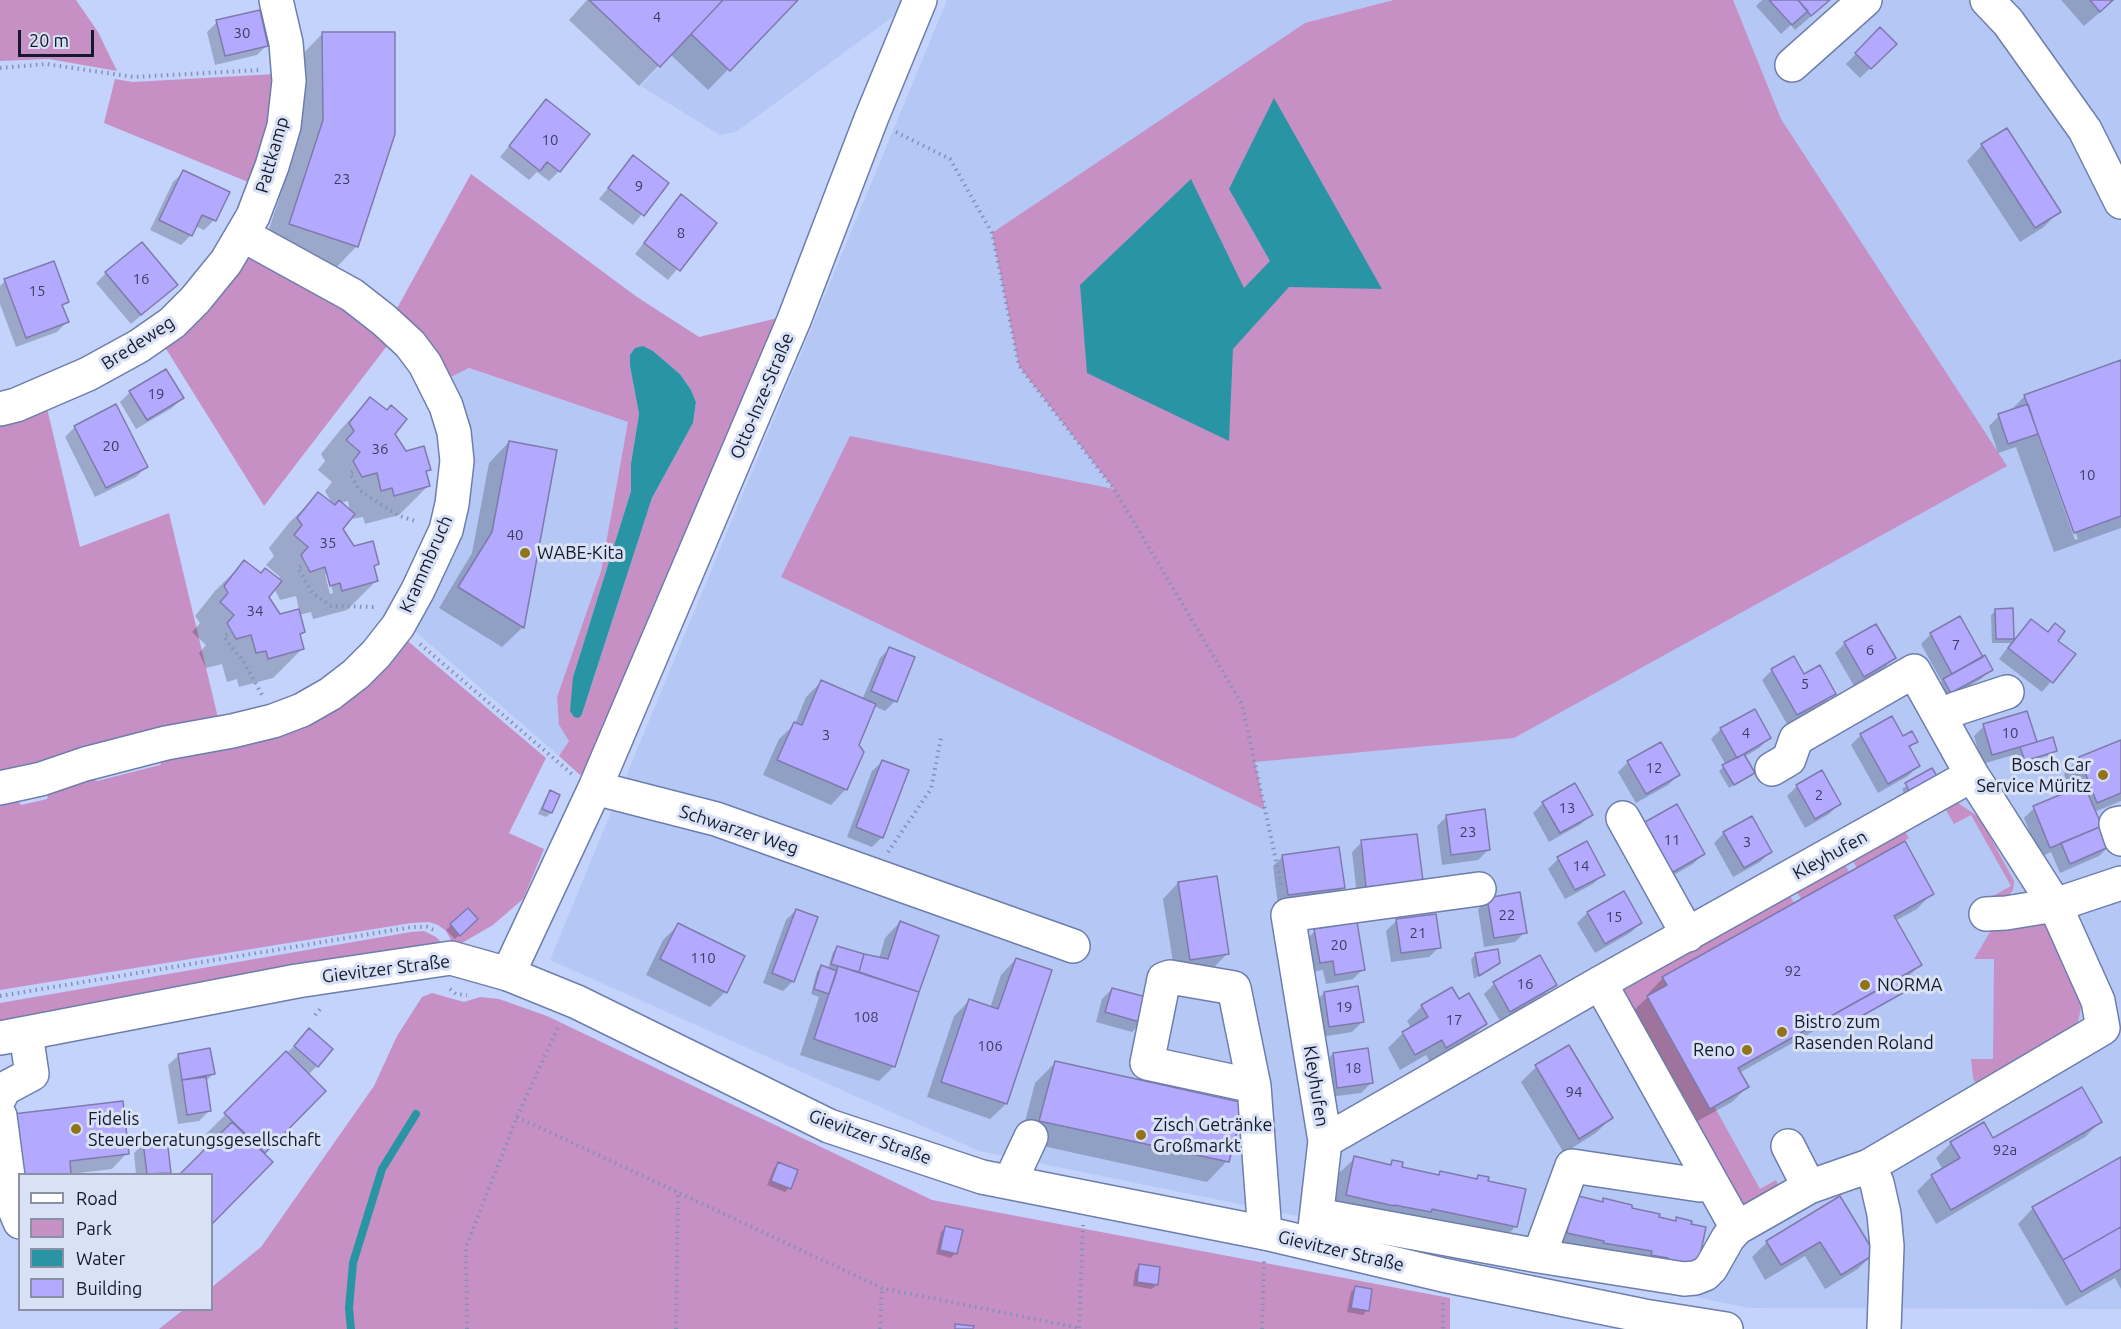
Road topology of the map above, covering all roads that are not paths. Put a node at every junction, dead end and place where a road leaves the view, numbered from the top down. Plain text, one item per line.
1 (276, 0) edge
2 (921, 0) edge
3 (1865, 0) edge
4 (1988, 0) edge
5 (1792, 65) dead end
6 (2121, 202) edge
7 (243, 235) junction
8 (0, 408) edge
9 (2007, 692) dead end
10 (1940, 717) junction
11 (1772, 769) dead end
12 (1972, 775) junction
13 (0, 788) edge
14 (596, 788) junction
15 (1623, 818) dead end
16 (2121, 823) edge
17 (2121, 839) edge
18 (2121, 883) edge
19 (1479, 889) dead end
20 (2055, 905) junction
21 (1986, 914) dead end
22 (1688, 934) junction
23 (1073, 946) dead end
24 (508, 974) junction
25 (1600, 984) junction
26 (2112, 1035) edge
27 (13, 1036) edge
28 (1254, 1086) dead end
29 (0, 1097) edge
30 (0, 1116) edge
31 (1031, 1137) dead end
32 (1325, 1141) junction
33 (1788, 1146) dead end
34 (1869, 1166) junction
35 (1709, 1179) junction
36 (1010, 1182) junction
37 (1809, 1187) junction
38 (18, 1217) edge
39 (1737, 1228) junction
40 (1315, 1230) junction
41 (1265, 1233) junction
42 (1539, 1256) junction
43 (1643, 1322) edge
44 (1726, 1329) edge
45 (1884, 1329) edge

1 - 7 street, Pattkamp
2 - 14 street, Otto-Inze-Straße
3 - 5 street
4 - 6 street
7 - 8 street, Bredeweg
7 - 13 street, Krammbruch
9 - 10 street
10 - 11 street
10 - 12 street
12 - 20 street
12 - 22 street, Kleyhufen
14 - 23 street, Schwarzer Weg
14 - 24 street
15 - 22 street
16 - 17 street
18 - 20 street
19 - 32 street, Kleyhufen
20 - 21 street
20 - 26 street
22 - 25 street, Kleyhufen
24 - 27 street, Gievitzer Straße
24 - 36 street, Gievitzer Straße
25 - 32 street, Kleyhufen
25 - 35 street
26 - 34 street
27 - 29 street
28 - 41 street
30 - 38 street
31 - 36 street
32 - 40 street
33 - 37 street
34 - 37 street
34 - 45 street
35 - 39 street
35 - 42 street
36 - 41 street, Gievitzer Straße
37 - 39 street
39 - 42 street
40 - 41 street, Gievitzer Straße
40 - 42 street
40 - 43 street, Gievitzer Straße
43 - 44 street, Gievitzer Straße

